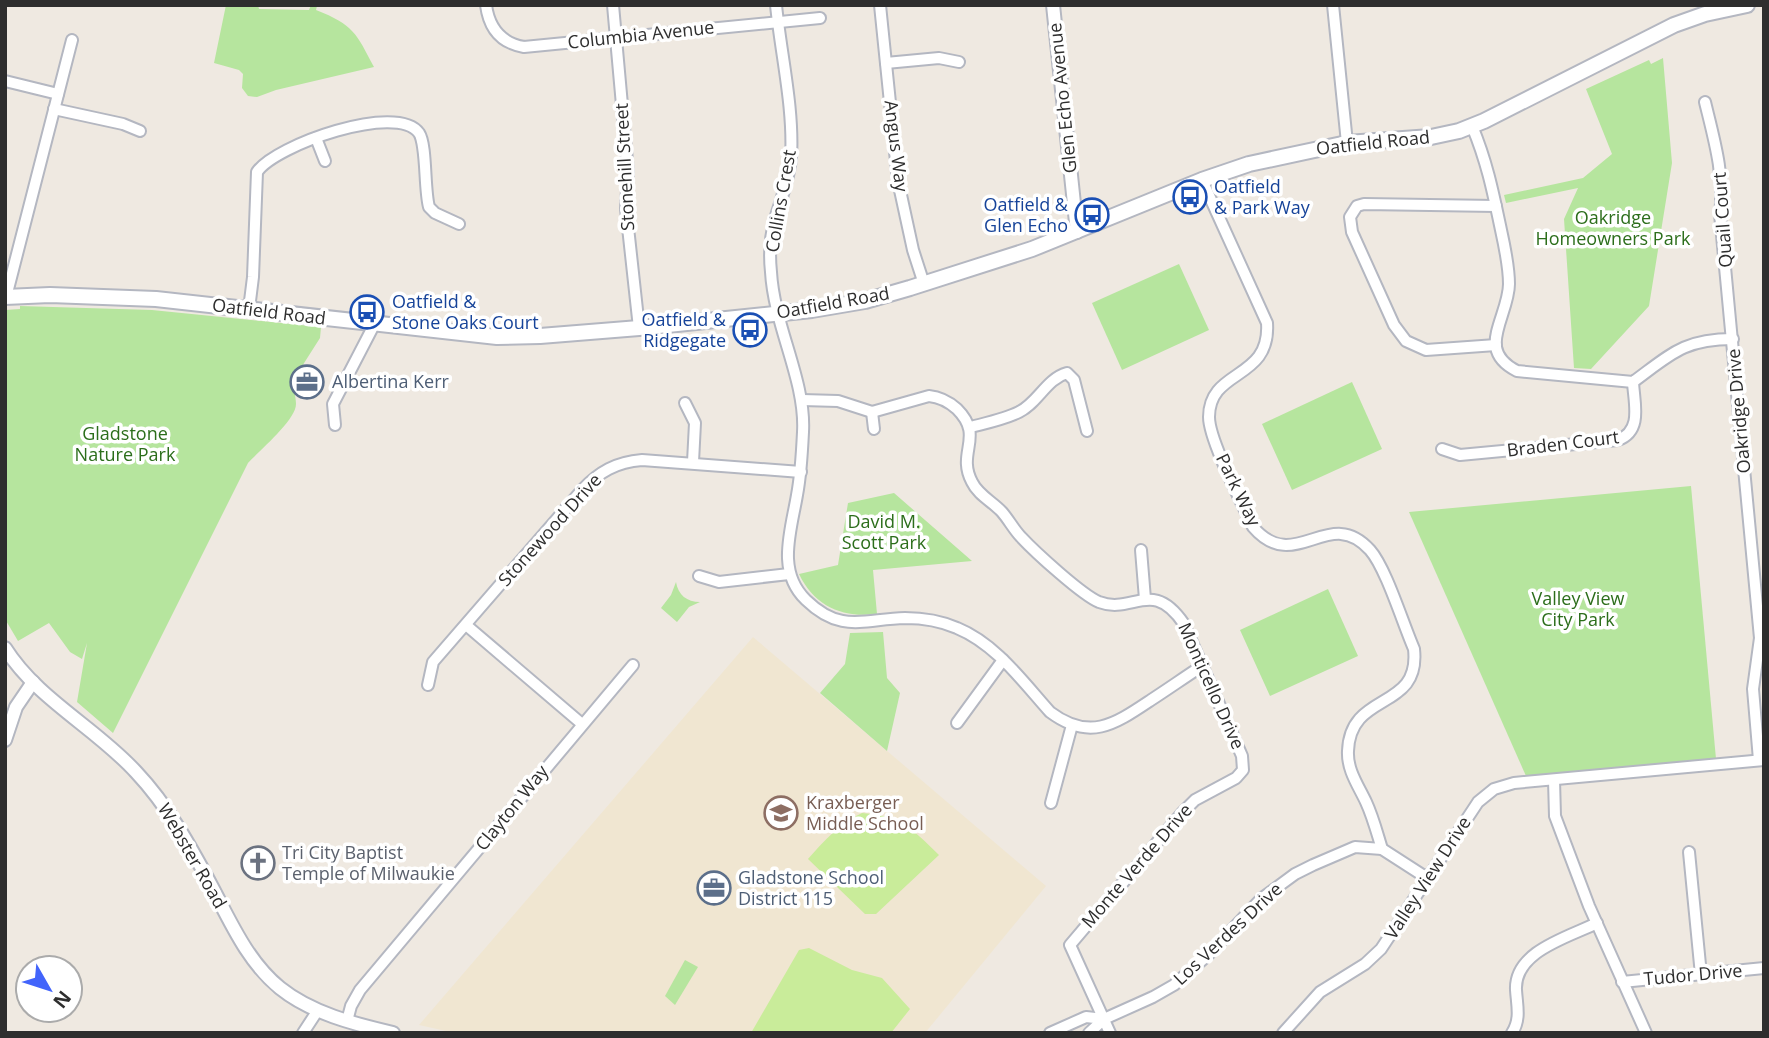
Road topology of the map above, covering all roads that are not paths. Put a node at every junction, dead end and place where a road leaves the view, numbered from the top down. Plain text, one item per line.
1 (486, 5) edge
2 (612, 5) edge
3 (776, 5) edge
4 (880, 5) edge
5 (1054, 5) edge
6 (1333, 5) edge
7 (1747, 5) edge
8 (820, 18) dead end
9 (778, 22) junction
10 (616, 37) junction
11 (72, 40) dead end
12 (959, 62) dead end
13 (886, 63) junction
14 (5, 81) edge
15 (58, 94) junction
16 (1705, 102) dead end
17 (54, 109) junction
18 (1472, 126) junction
19 (140, 131) dead end
20 (316, 138) junction
21 (1347, 143) junction
22 (325, 161) dead end
23 (1202, 180) junction
24 (1496, 205) junction
25 (459, 224) dead end
26 (1077, 232) junction
27 (924, 284) junction
28 (6, 297) edge
29 (249, 309) junction
30 (777, 314) junction
31 (374, 325) junction
32 (639, 328) junction
33 (1733, 339) junction
34 (1496, 345) junction
35 (1633, 382) junction
36 (802, 400) junction
37 (685, 403) dead end
38 (872, 412) junction
39 (335, 425) dead end
40 (971, 428) junction
41 (874, 429) dead end
42 (1087, 431) dead end
43 (1442, 449) dead end
44 (693, 462) junction
45 (801, 472) junction
46 (1141, 550) dead end
47 (789, 574) junction
48 (699, 576) dead end
49 (1145, 599) junction
50 (466, 625) junction
51 (5, 648) edge
52 (1003, 660) junction
53 (633, 665) dead end
54 (1202, 666) junction
55 (33, 682) junction
56 (428, 685) dead end
57 (957, 723) dead end
58 (582, 724) junction
59 (1072, 725) junction
60 (5, 740) edge
61 (1761, 760) edge
62 (1243, 770) joint
63 (1554, 780) junction
64 (1051, 803) dead end
65 (1382, 849) junction
66 (1689, 852) dead end
67 (1427, 878) junction
68 (1597, 923) junction
69 (1764, 968) edge
70 (1701, 975) junction
71 (1622, 982) junction
72 (318, 1010) junction
73 (1104, 1019) junction
74 (347, 1021) junction
75 (303, 1033) edge
76 (393, 1033) edge
77 (1050, 1033) edge
78 (1089, 1033) edge
79 (1110, 1033) edge
80 (1283, 1033) edge
81 (1512, 1033) edge
82 (1646, 1033) edge

1 - 10 street, Columbia Avenue
2 - 10 street, Stonehill Street
3 - 9 street, Collins Crest
4 - 13 street, Angus Way
5 - 26 street, Glen Echo Avenue
6 - 21 street
7 - 18 main road, Oatfield Road
8 - 9 street, Columbia Avenue
9 - 10 street, Columbia Avenue
9 - 30 street, Collins Crest
10 - 32 street, Stonehill Street
11 - 15 street
12 - 13 street
13 - 27 street, Angus Way
14 - 15 street
15 - 17 street
16 - 33 street, Quail Court
17 - 19 street
17 - 28 street
18 - 21 main road, Oatfield Road
18 - 24 street
20 - 22 street
20 - 25 street
20 - 29 street
21 - 23 main road, Oatfield Road
23 - 26 main road, Oatfield Road
23 - 65 street, Park Way
24 - 34 street
24 - 34 street
26 - 27 main road, Oatfield Road
27 - 30 main road, Oatfield Road
28 - 29 main road, Oatfield Road
29 - 31 main road, Oatfield Road
30 - 32 main road, Oatfield Road
30 - 36 street, Collins Crest
31 - 32 main road, Oatfield Road
31 - 39 street
33 - 35 street, Oakridge Drive
33 - 61 street, Oakridge Drive
34 - 35 street
35 - 43 street, Braden Court
36 - 38 street
36 - 45 street, Collins Crest
37 - 44 street
38 - 40 street
38 - 41 street
40 - 42 street
40 - 49 street
44 - 45 street, Stonewood Drive
44 - 50 street, Stonewood Drive
45 - 47 street, Collins Crest
46 - 49 street
47 - 48 street
47 - 52 street
49 - 54 street, Monticello Drive
50 - 56 street, Stonewood Drive
50 - 58 street
51 - 55 street, Webster Road
52 - 57 street
52 - 59 street
53 - 58 street, Clayton Way
54 - 59 street
54 - 62 street, Monticello Drive
55 - 60 street
55 - 72 street, Webster Road
58 - 74 street, Clayton Way
59 - 64 street
61 - 63 street, Valley View Drive
62 - 73 street, Monte Verde Drive
63 - 67 street, Valley View Drive
63 - 68 street
65 - 67 street
65 - 73 street, Los Verdes Drive
66 - 70 street
67 - 80 street, Valley View Drive
68 - 71 street
68 - 81 street
69 - 70 street, Tudor Drive
70 - 71 street, Tudor Drive
71 - 82 street
72 - 74 street, Webster Road
72 - 75 street
73 - 77 street, Los Verdes Drive
73 - 78 street, Los Verdes Drive
73 - 79 street
74 - 76 street, Webster Road

